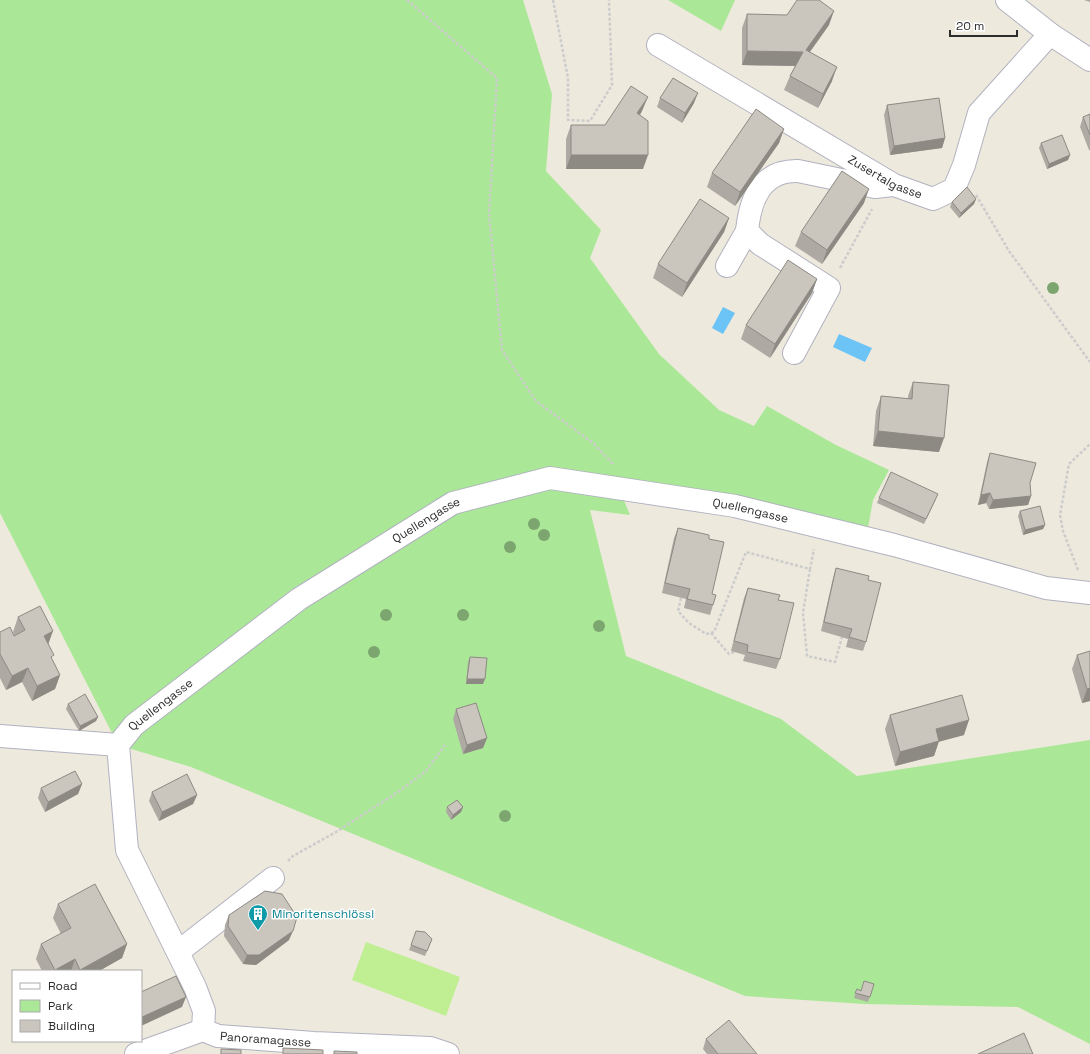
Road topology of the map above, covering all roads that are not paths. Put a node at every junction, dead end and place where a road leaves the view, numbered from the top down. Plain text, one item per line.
1 (1007, 0) edge
2 (1050, 34) junction
3 (658, 44) dead end
4 (1090, 60) edge
5 (889, 186) junction
6 (747, 231) junction
7 (727, 266) dead end
8 (794, 353) dead end
9 (1085, 585) edge
10 (0, 736) edge
11 (118, 745) junction
12 (273, 878) road end
13 (178, 952) junction
14 (203, 1030) junction
15 (136, 1054) edge
16 (448, 1054) edge

1 - 2 street
2 - 4 street
2 - 5 street, Zusertalgasse
3 - 5 street, Zusertalgasse
5 - 6 street
6 - 7 street
6 - 8 street
9 - 11 street, Quellengasse
10 - 11 street
11 - 13 street
12 - 13 street
13 - 14 street
14 - 15 street
14 - 16 street, Panoramagasse

